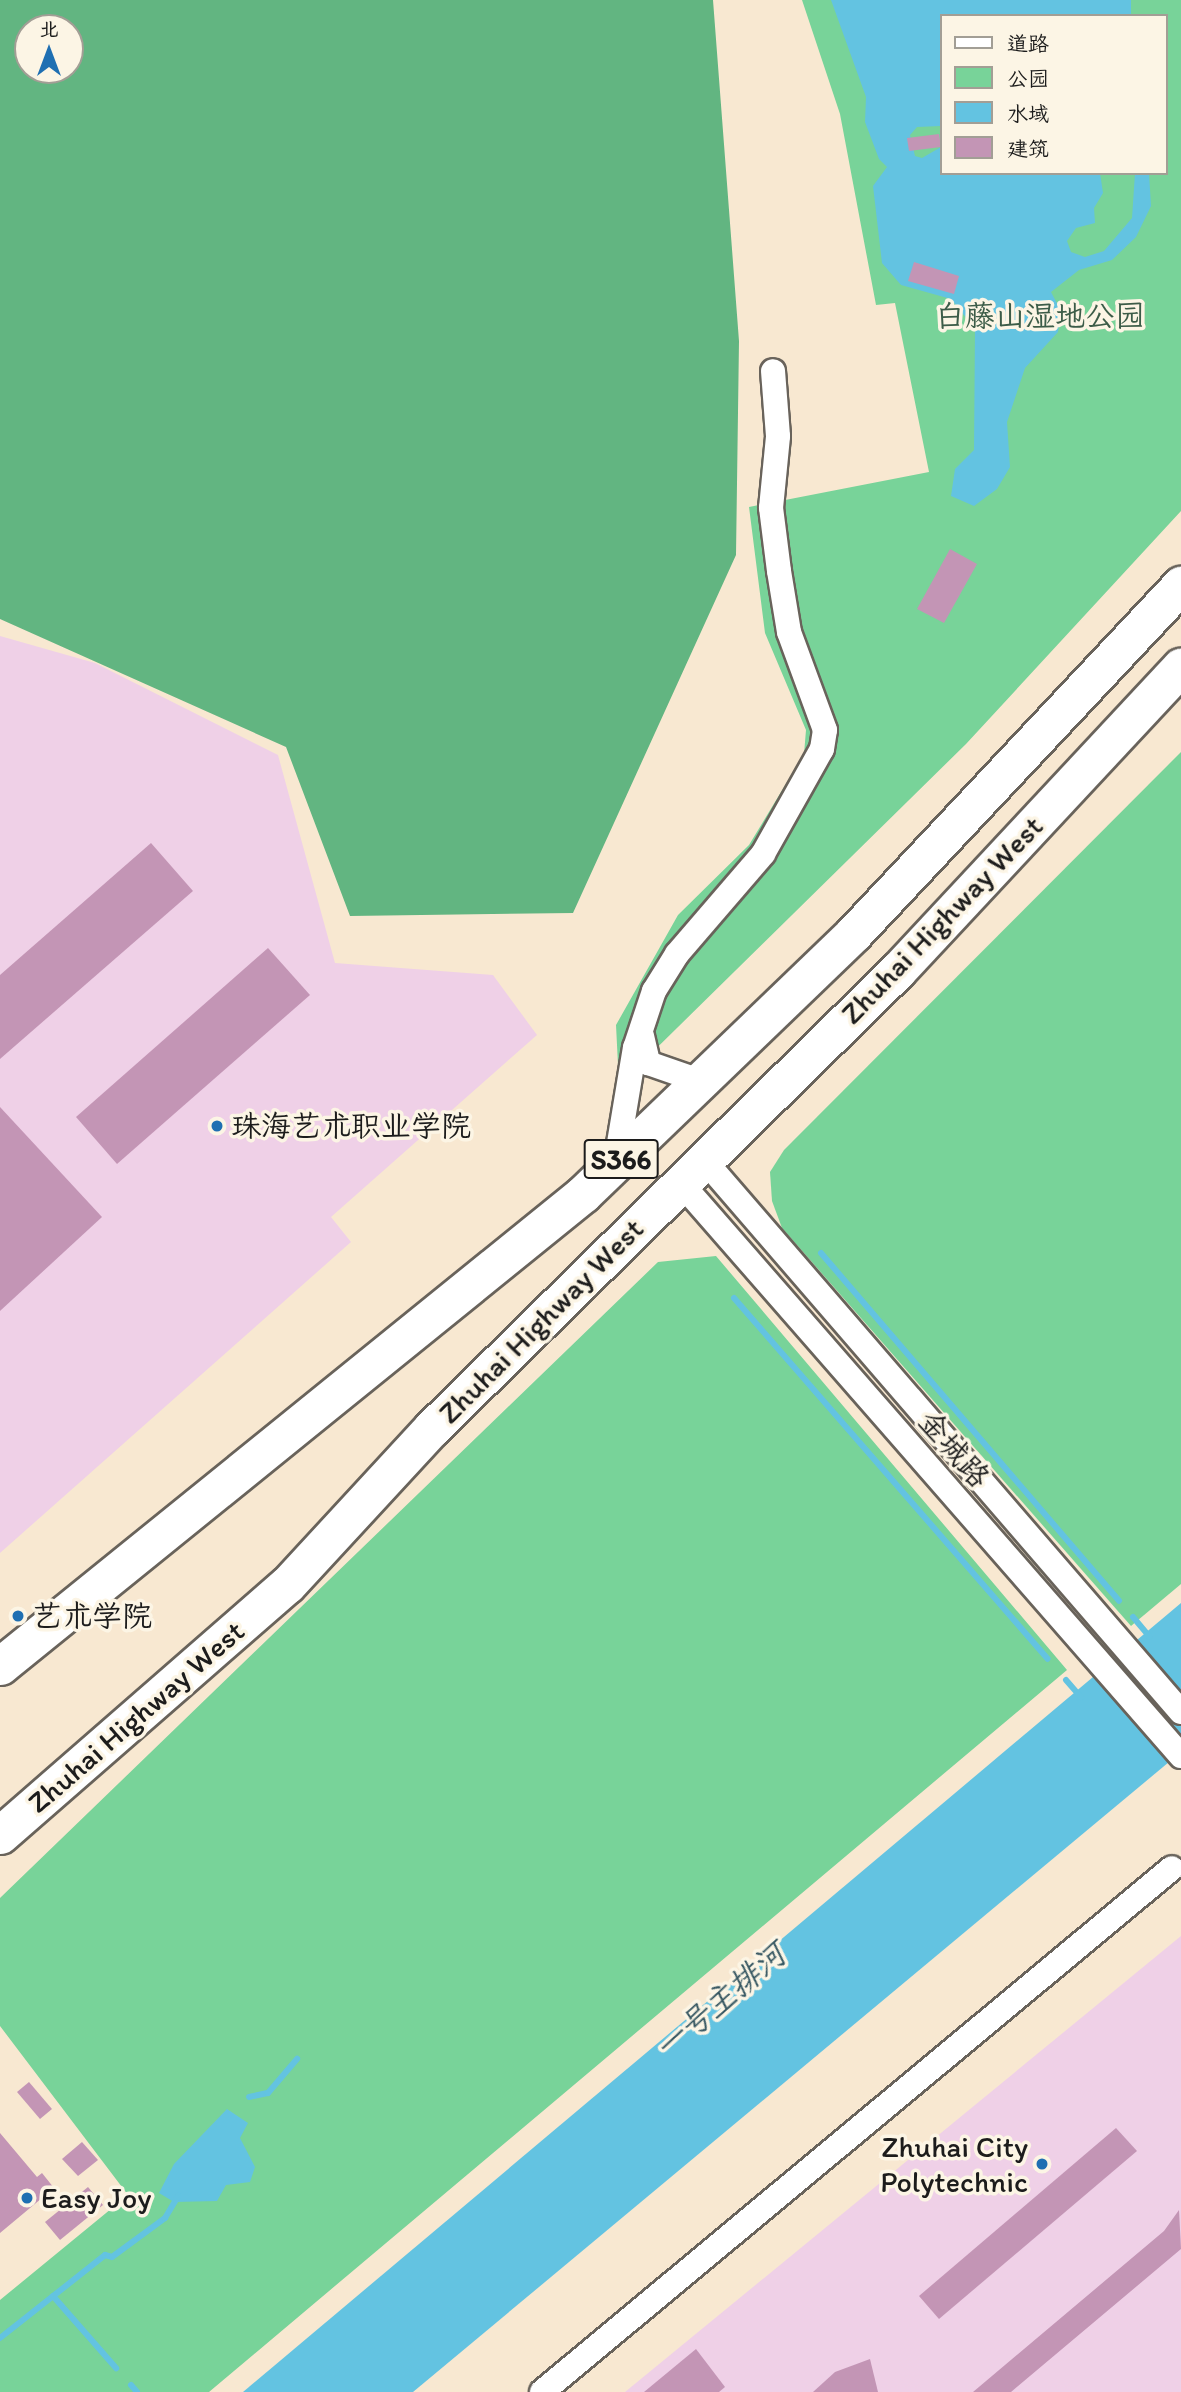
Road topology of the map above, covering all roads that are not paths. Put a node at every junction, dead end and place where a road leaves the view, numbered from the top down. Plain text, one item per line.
1 (773, 372) dead end
2 (1181, 585) edge
3 (1181, 667) edge
4 (1167, 688) edge
5 (642, 1028) junction
6 (703, 1082) junction
7 (616, 1164) junction
8 (693, 1172) junction
9 (0, 1666) edge
10 (1181, 1712) edge
11 (1180, 1755) edge
12 (0, 1835) edge
13 (1172, 1868) dead end
14 (542, 2392) edge

1 - 5 street
2 - 6 highway, Zhuhai Highway West / S366
3 - 4 highway, Zhuhai Highway West / S366
4 - 8 highway, Zhuhai Highway West / S366
5 - 6 street
5 - 7 street
6 - 7 highway, Zhuhai Highway West / S366
7 - 9 highway, Zhuhai Highway West / S366
8 - 10 street, 金城路
8 - 11 street, 金城路
8 - 12 highway, Zhuhai Highway West / S366
13 - 14 street

